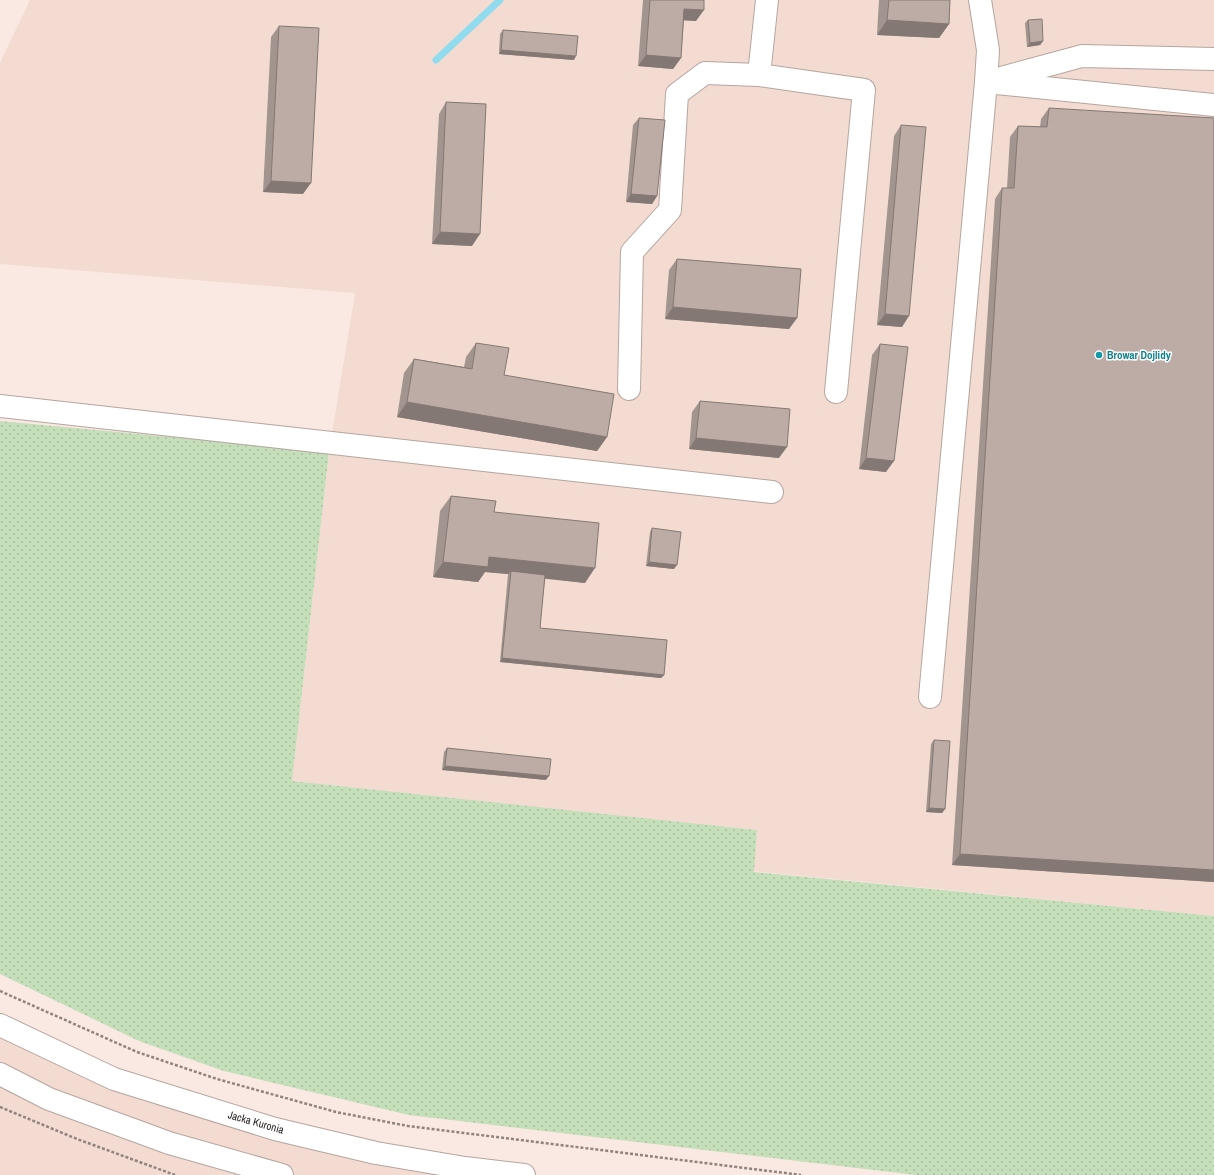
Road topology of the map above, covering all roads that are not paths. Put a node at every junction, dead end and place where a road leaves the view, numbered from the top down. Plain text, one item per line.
1 (767, 0) edge
2 (980, 0) edge
3 (1214, 59) edge
4 (759, 75) junction
5 (986, 82) junction
6 (1214, 105) edge
7 (629, 389) dead end
8 (836, 392) dead end
9 (0, 406) edge
10 (772, 492) dead end
11 (930, 697) dead end
12 (0, 1025) edge
13 (0, 1074) edge
14 (282, 1175) edge
15 (524, 1175) edge

1 - 4 main road
2 - 5 main road
3 - 5 main road
4 - 7 main road
4 - 8 main road
5 - 6 main road
5 - 11 main road
9 - 10 main road
12 - 15 main road, Jacka Kuronia
13 - 14 main road

